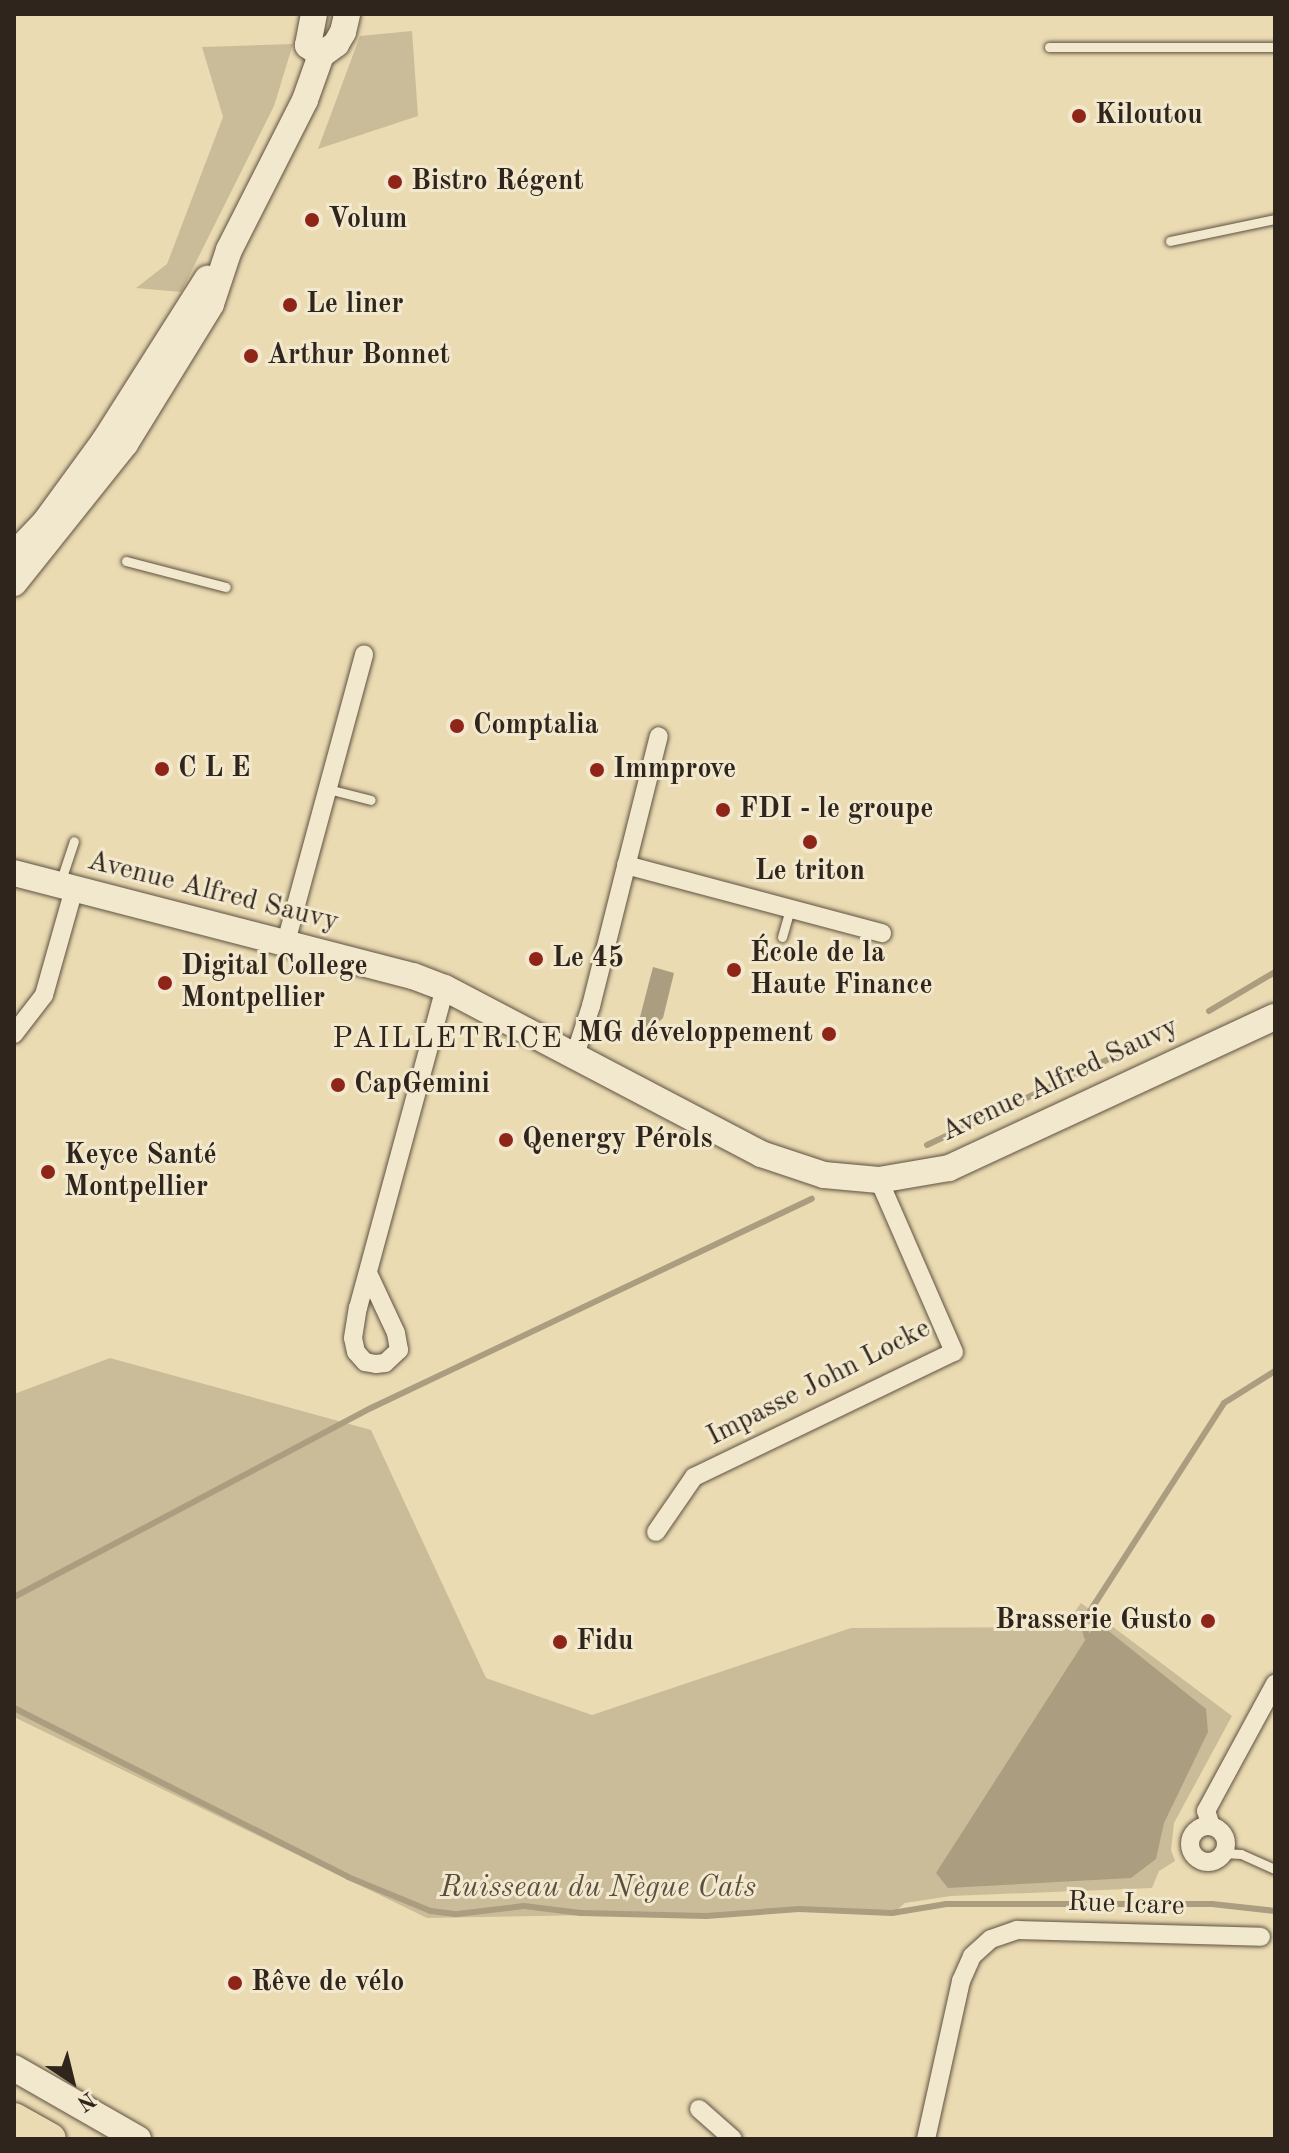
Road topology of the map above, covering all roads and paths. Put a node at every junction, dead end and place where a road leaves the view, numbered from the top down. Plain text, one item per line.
1 (314, 14) edge
2 (347, 14) edge
3 (1049, 47) dead end
4 (1275, 47) edge
5 (321, 55) junction
6 (1275, 219) edge
7 (1170, 241) dead end
8 (126, 561) dead end
9 (19, 568) edge
10 (226, 587) dead end
11 (14, 590) edge
12 (364, 654) dead end
13 (659, 736) dead end
14 (328, 789) junction
15 (371, 800) dead end
16 (74, 841) dead end
17 (626, 865) junction
18 (14, 873) edge
19 (67, 887) junction
20 (790, 909) junction
21 (882, 933) dead end
22 (782, 937) dead end
23 (286, 942) junction
24 (445, 988) junction
25 (1275, 1017) edge
26 (14, 1034) edge
27 (575, 1055) junction
28 (879, 1180) junction
29 (368, 1273) dead end
30 (656, 1532) dead end
31 (1275, 1684) edge
32 (1211, 1826) junction
33 (1223, 1853) junction
34 (1275, 1869) edge
35 (1261, 1937) dead end
36 (14, 2068) edge
37 (699, 2109) dead end
38 (14, 2119) edge
39 (50, 2139) edge
40 (138, 2139) edge
41 (733, 2139) edge
42 (926, 2139) edge

1 - 5 street
2 - 5 street
3 - 4 lane
5 - 9 street
6 - 7 lane
8 - 10 lane
9 - 11 street
12 - 14 street
13 - 17 street
14 - 15 lane
14 - 23 street
16 - 19 lane
17 - 20 street
17 - 27 street
18 - 19 street, Avenue Alfred Sauvy
19 - 23 street, Avenue Alfred Sauvy
19 - 26 street
20 - 21 street
20 - 22 lane
23 - 24 street, Avenue Alfred Sauvy
24 - 27 street, Avenue Alfred Sauvy
24 - 29 street
25 - 28 street, Avenue Alfred Sauvy
27 - 28 street, Avenue Alfred Sauvy
28 - 30 street, Impasse John Locke
31 - 32 street
32 - 33 street
32 - 33 street
33 - 34 lane
35 - 42 street, Rue Icare
36 - 40 street
37 - 41 street
38 - 39 highway

